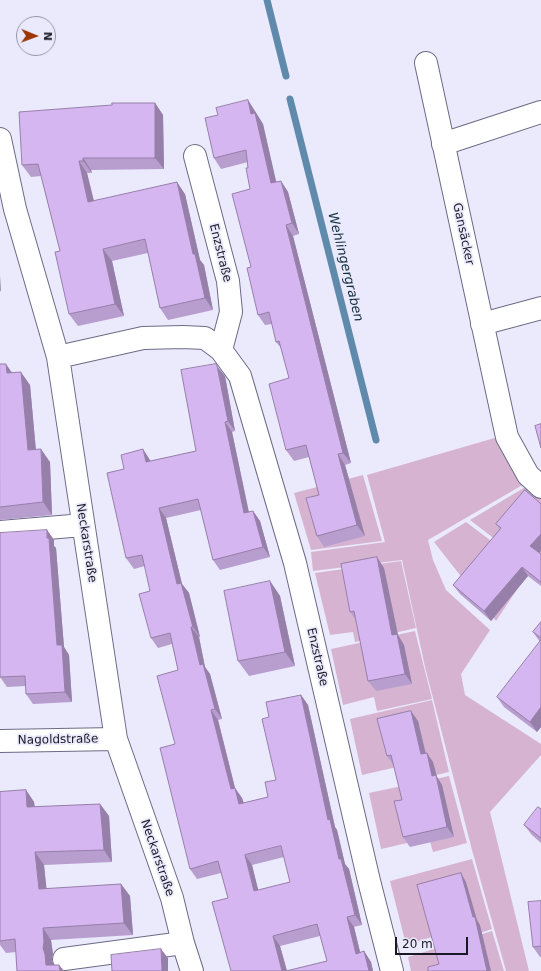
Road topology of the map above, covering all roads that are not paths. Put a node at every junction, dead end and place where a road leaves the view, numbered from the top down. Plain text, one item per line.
1 (426, 63) dead end
2 (541, 112) edge
3 (0, 139) edge
4 (443, 144) junction
5 (195, 156) dead end
6 (8, 209) edge
7 (541, 308) edge
8 (482, 324) junction
9 (221, 350) junction
10 (58, 357) junction
11 (541, 486) edge
12 (83, 524) junction
13 (0, 532) edge
14 (116, 739) junction
15 (0, 741) edge
16 (183, 943) junction
17 (64, 959) dead end
18 (192, 971) edge
19 (392, 971) edge

1 - 4 street, Gansäcker
2 - 4 street
3 - 6 street, Neckarstraße
4 - 8 street, Gansäcker
5 - 9 street, Enzstraße
6 - 10 street, Neckarstraße
7 - 8 street
8 - 11 street, Gansäcker
9 - 10 street, Enzstraße
9 - 19 street, Enzstraße
10 - 12 street, Neckarstraße
12 - 13 street
12 - 14 street, Neckarstraße
14 - 15 street, Nagoldstraße
14 - 16 street, Neckarstraße
16 - 17 street
16 - 18 street, Neckarstraße

